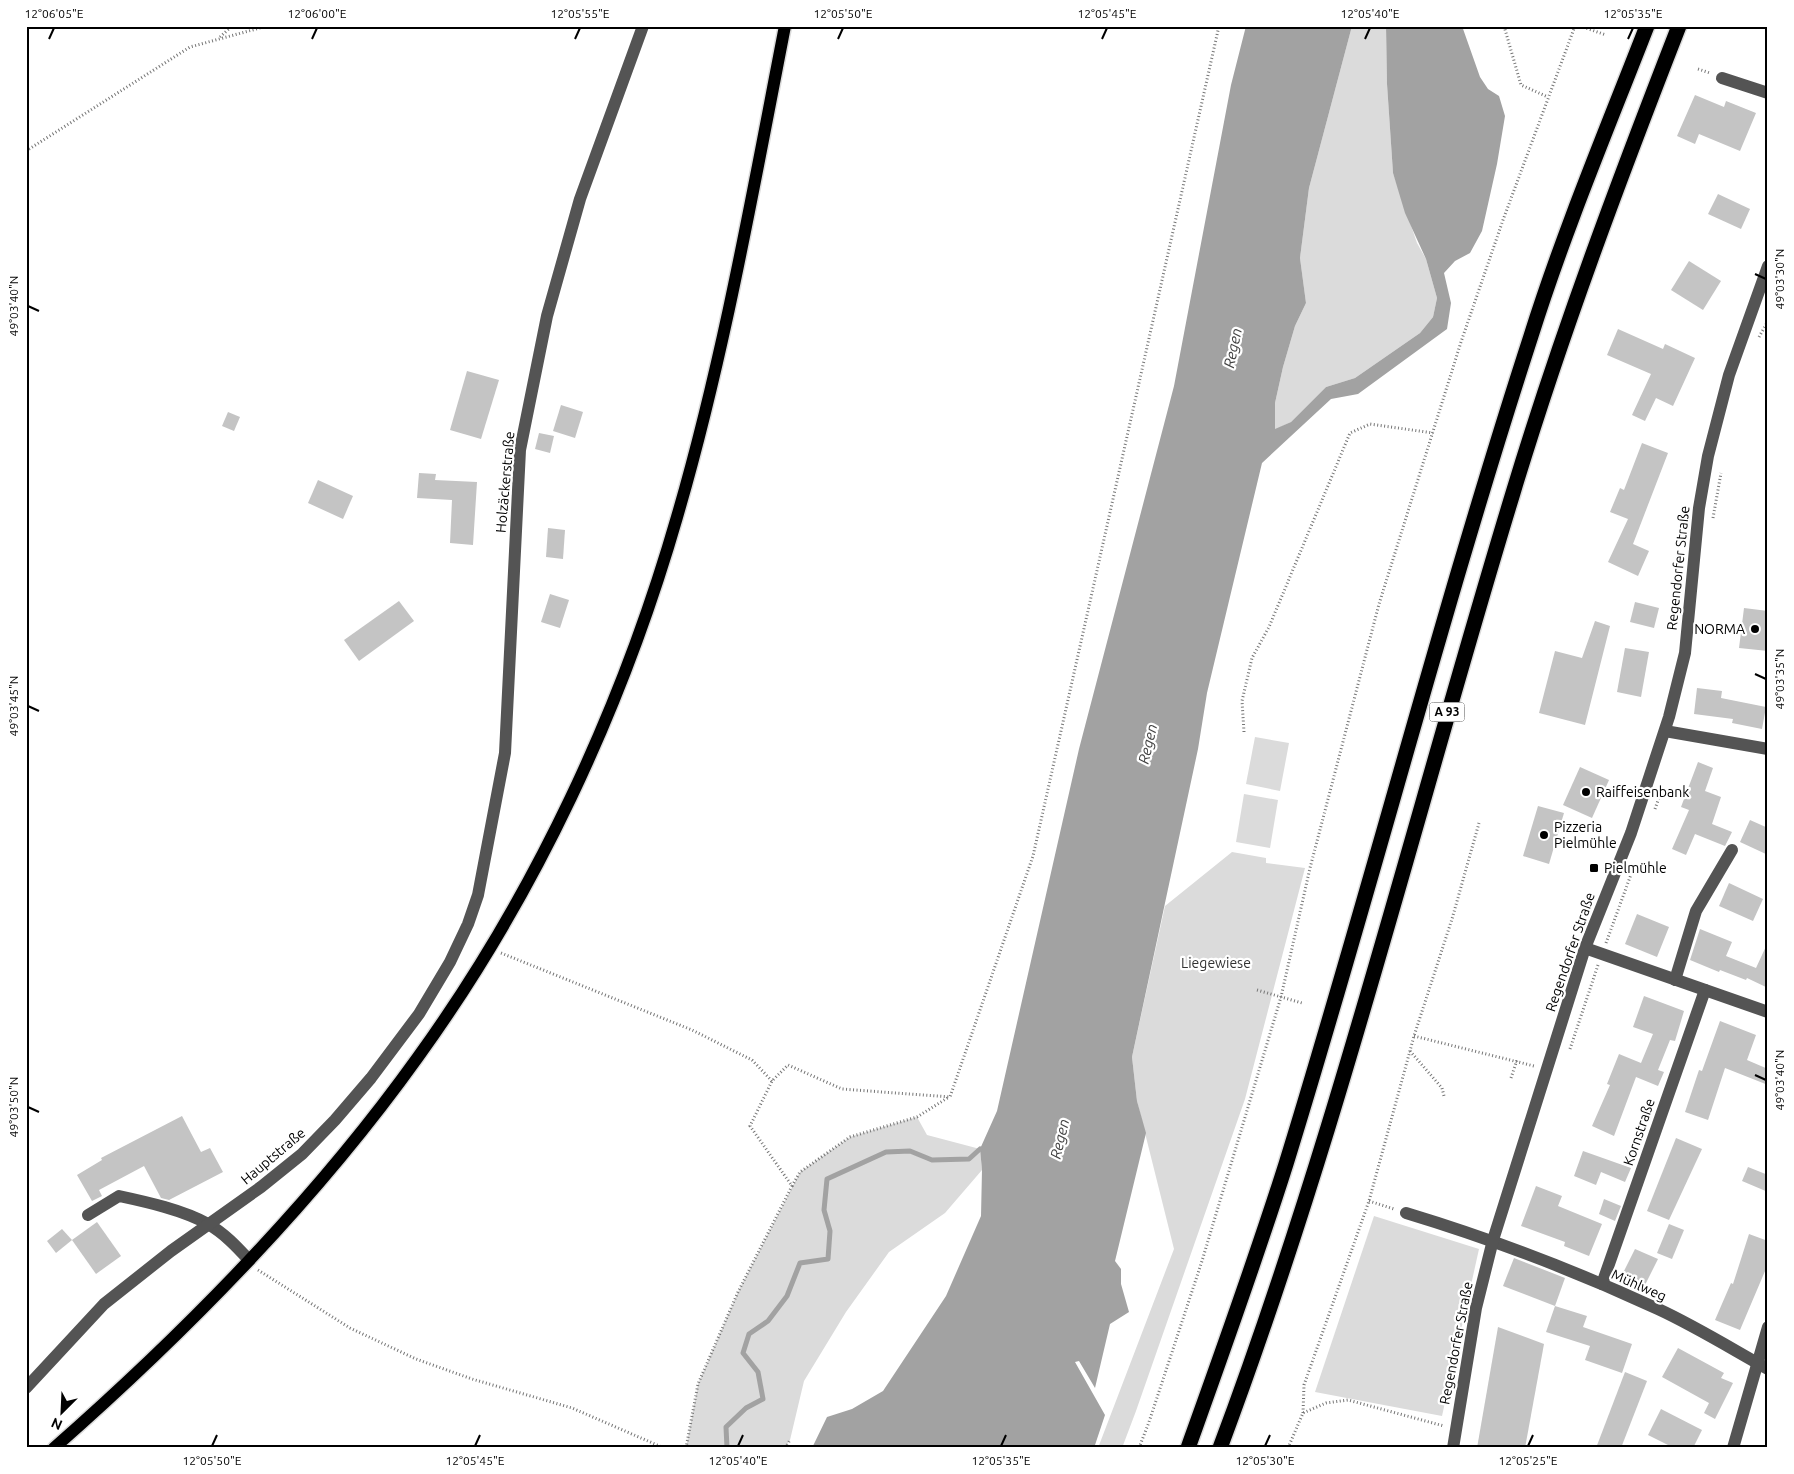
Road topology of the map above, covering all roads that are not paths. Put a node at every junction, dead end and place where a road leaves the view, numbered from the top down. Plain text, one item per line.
1 (644, 26) edge
2 (786, 26) edge
3 (1647, 26) edge
4 (1680, 26) edge
5 (1722, 78) dead end
6 (1768, 93) edge
7 (1767, 272) edge
8 (1665, 730) junction
9 (1768, 749) edge
10 (1732, 850) dead end
11 (478, 895) joint
12 (1585, 948) junction
13 (1675, 980) junction
14 (1705, 990) junction
15 (1768, 1012) edge
16 (1406, 1213) road end
17 (88, 1215) dead end
18 (208, 1224) junction
19 (1493, 1240) junction
20 (249, 1260) junction
21 (1602, 1284) junction
22 (1768, 1328) edge
23 (1763, 1366) edge
24 (26, 1388) edge
25 (54, 1448) edge
26 (1188, 1448) edge
27 (1220, 1448) edge
28 (1453, 1448) edge
29 (1733, 1448) edge

1 - 11 street, Holzäckerstraße
2 - 20 main road
3 - 26 highway, A 93
4 - 27 highway, A 93
5 - 6 street
7 - 8 street, Regendorfer Straße
8 - 9 street
8 - 12 street, Regendorfer Straße
10 - 13 street
11 - 18 street, Hauptstraße
12 - 13 street
12 - 19 street, Regendorfer Straße
13 - 14 street
14 - 15 street
14 - 21 street, Kornstraße
16 - 19 street, Mühlweg
17 - 18 street
18 - 20 street
18 - 24 street, Hauptstraße
19 - 21 street, Mühlweg
19 - 28 street, Regendorfer Straße
20 - 25 main road
21 - 23 street, Mühlweg
22 - 23 street
23 - 29 street

